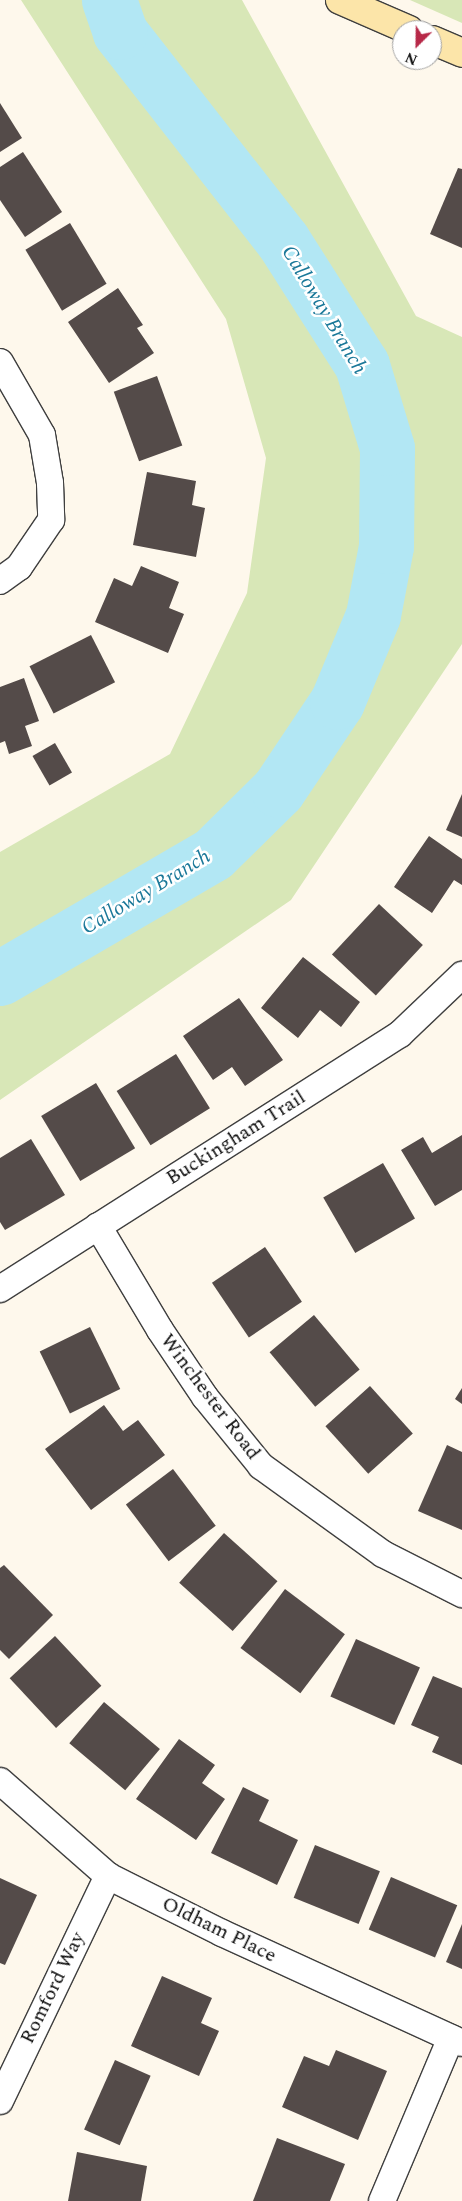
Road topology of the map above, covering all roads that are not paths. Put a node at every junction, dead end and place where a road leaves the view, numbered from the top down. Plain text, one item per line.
1 (340, 0) edge
2 (392, 23) edge
3 (442, 45) edge
4 (462, 54) edge
5 (0, 362) edge
6 (0, 581) edge
7 (462, 975) edge
8 (98, 1226) junction
9 (0, 1288) edge
10 (462, 1594) edge
11 (0, 1781) edge
12 (108, 1876) junction
13 (456, 2041) edge
14 (0, 2101) edge
15 (382, 2201) edge

1 - 2 main road
3 - 4 main road
5 - 6 street
7 - 8 street, Buckingham Trail
8 - 9 street, Buckingham Trail
8 - 10 street, Winchester Road
11 - 12 street, Oldham Place
12 - 13 street, Oldham Place
12 - 14 street, Romford Way
13 - 15 street

